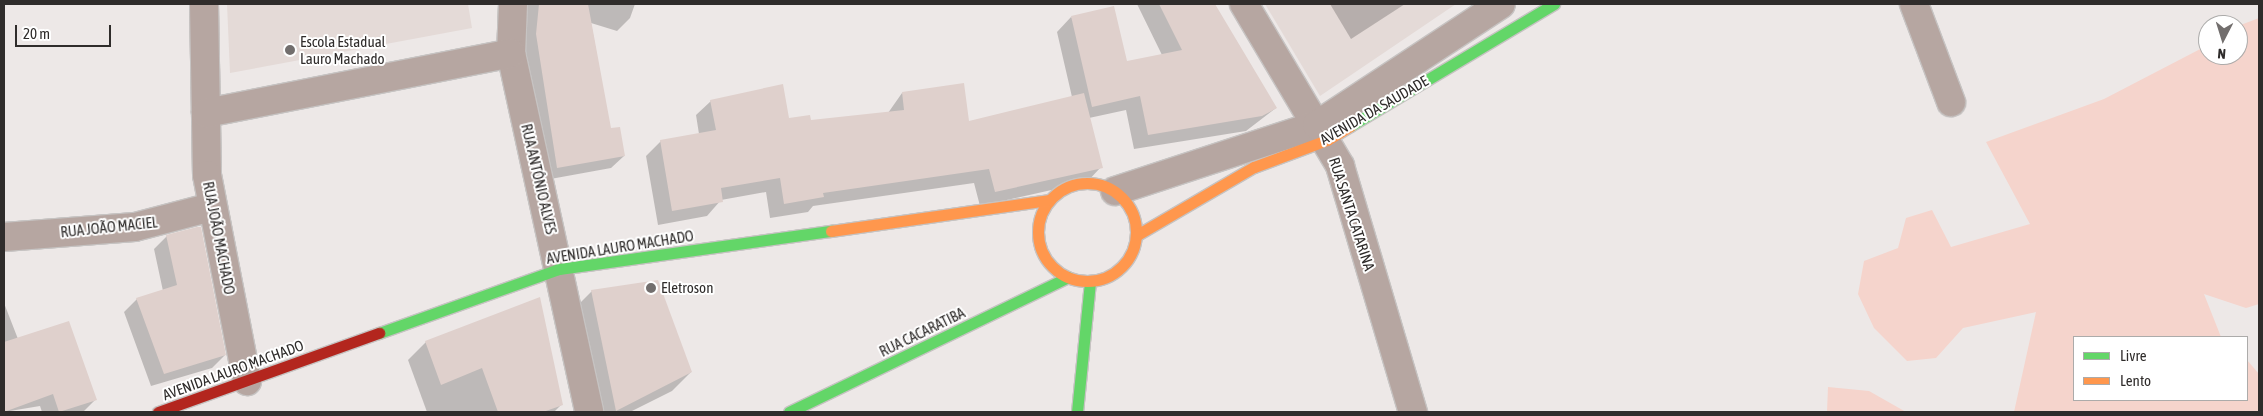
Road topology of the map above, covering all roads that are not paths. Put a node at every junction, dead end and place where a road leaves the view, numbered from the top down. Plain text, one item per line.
1 (204, 4) edge
2 (513, 4) edge
3 (1244, 4) edge
4 (1501, 4) edge
5 (1554, 4) edge
6 (1914, 4) edge
7 (510, 53) junction
8 (1951, 102) dead end
9 (206, 113) junction
10 (1322, 132) junction
11 (1115, 191) junction
12 (1048, 200) junction
13 (211, 207) junction
14 (1136, 235) junction
15 (4, 237) edge
16 (559, 269) junction
17 (1068, 277) junction
18 (1090, 282) junction
19 (248, 381) junction
20 (158, 412) edge
21 (589, 412) edge
22 (789, 412) edge
23 (1077, 412) edge
24 (1413, 412) edge

1 - 9 street, RUA JOÃO MACHADO
2 - 7 street, RUA ANTÔNIO ALVES
3 - 10 street, RUA SANTA CATARINA
4 - 10 street, AVENIDA DA SAUDADE
5 - 10 street, AVENIDA DA SAUDADE
6 - 8 street
7 - 9 street
7 - 16 street, RUA ANTÔNIO ALVES
9 - 13 street, RUA JOÃO MACHADO
10 - 11 street, AVENIDA DA SAUDADE
10 - 14 street, AVENIDA DA SAUDADE
10 - 24 street, RUA SANTA CATARINA
11 - 12 street
11 - 14 street
12 - 16 street, AVENIDA LAURO MACHADO
12 - 17 street
13 - 15 street, RUA JOÃO MACIEL
13 - 19 street, RUA JOÃO MACHADO
14 - 18 street
16 - 19 street, AVENIDA LAURO MACHADO
16 - 21 street, RUA ANTÔNIO ALVES
17 - 18 street
17 - 22 street, RUA CACARATIBA
18 - 23 street
19 - 20 street, AVENIDA LAURO MACHADO

